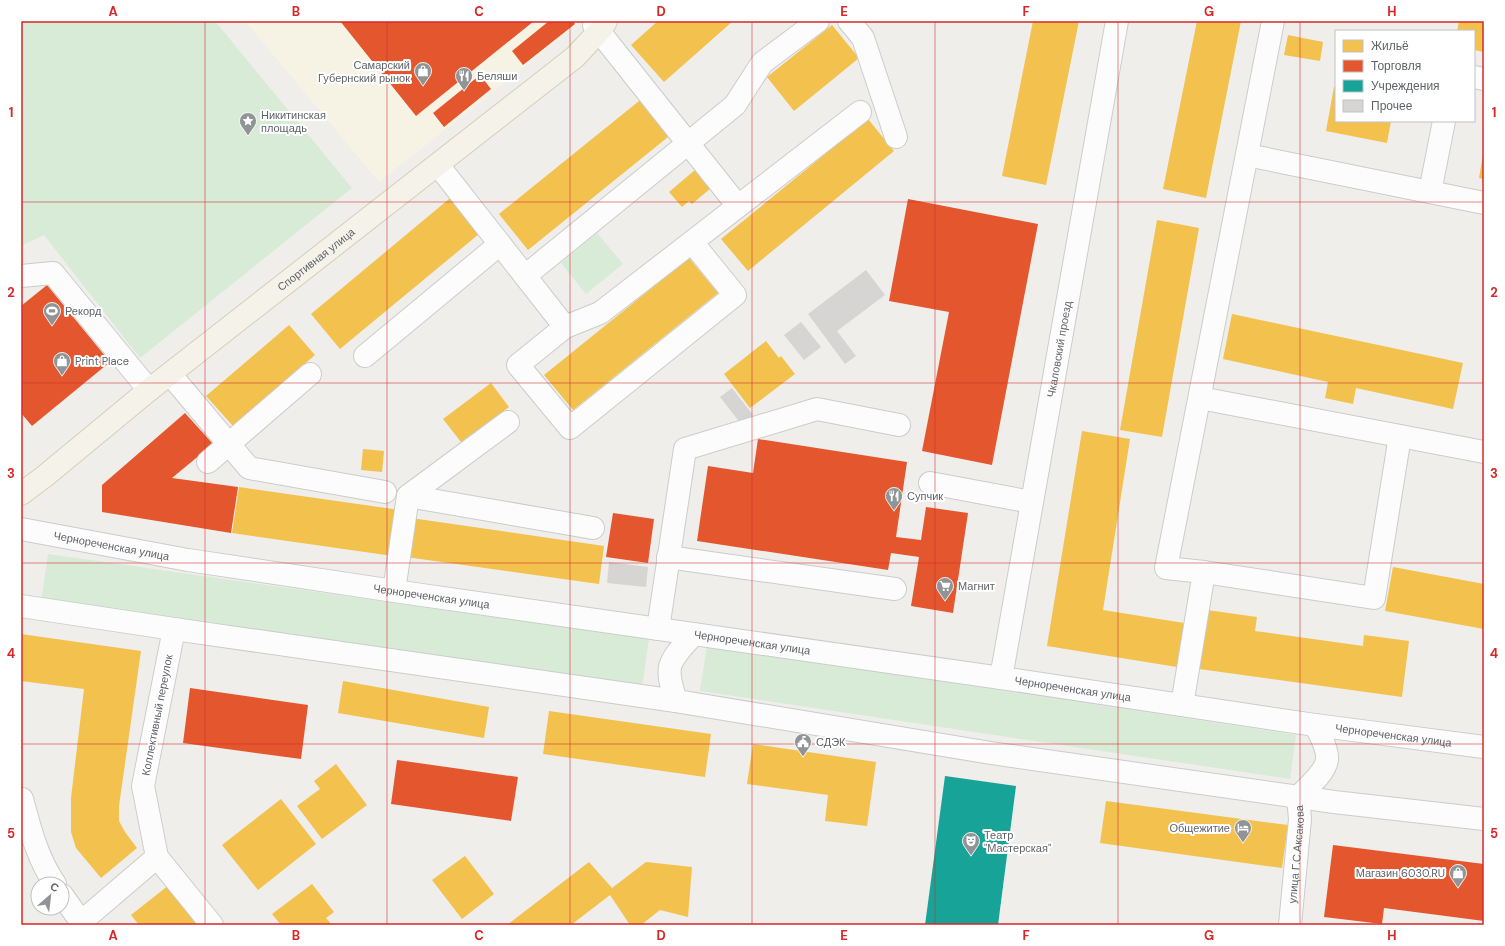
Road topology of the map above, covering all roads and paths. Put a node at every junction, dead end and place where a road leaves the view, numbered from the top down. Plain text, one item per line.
1 (818, 21) edge
2 (849, 21) edge
3 (1117, 21) edge
4 (1273, 21) edge
5 (599, 26) edge
6 (860, 112) dead end
7 (1444, 122) edge
8 (896, 137) dead end
9 (688, 144) junction
10 (1247, 155) junction
11 (438, 165) junction
12 (1430, 192) junction
13 (1484, 202) edge
14 (738, 206) junction
15 (692, 242) junction
16 (500, 244) junction
17 (21, 276) edge
18 (525, 276) junction
19 (565, 327) junction
20 (365, 356) dead end
21 (170, 374) junction
22 (310, 374) dead end
23 (149, 390) junction
24 (1200, 398) junction
25 (508, 422) dead end
26 (899, 425) dead end
27 (1400, 436) junction
28 (230, 443) junction
29 (1484, 452) edge
30 (208, 462) dead end
31 (930, 483) dead end
32 (22, 492) edge
33 (386, 492) dead end
34 (408, 496) junction
35 (1032, 502) junction
36 (592, 528) dead end
37 (21, 529) edge
38 (668, 557) junction
39 (1204, 572) junction
40 (895, 589) dead end
41 (394, 591) junction
42 (21, 606) edge
43 (174, 629) junction
44 (658, 629) junction
45 (694, 634) junction
46 (1001, 678) junction
47 (676, 701) junction
48 (1182, 705) junction
49 (1315, 725) junction
50 (1484, 747) edge
51 (1298, 797) junction
52 (22, 799) edge
53 (1484, 819) edge
54 (157, 857) junction
55 (49, 876) edge
56 (70, 906) edge
57 (212, 925) edge
58 (1290, 925) edge

1 - 9 street
2 - 8 street
3 - 35 street, Чкаловский проезд
4 - 10 street
5 - 9 street
5 - 11 main road, Спортивная улица
6 - 14 street
7 - 12 street
9 - 14 street
9 - 18 street
10 - 12 street
10 - 24 street
11 - 16 street
11 - 21 main road, Спортивная улица
12 - 13 street
14 - 15 street
15 - 19 street
15 - 19 street
16 - 18 street
16 - 20 street
17 - 23 street
18 - 19 street
21 - 23 main road, Спортивная улица
21 - 28 street
22 - 28 street
23 - 32 main road, Спортивная улица
24 - 27 street
24 - 39 street
25 - 34 street
26 - 38 street
27 - 29 street
27 - 39 street
28 - 30 street
28 - 33 street
31 - 35 street
34 - 36 street
34 - 41 street
35 - 46 street, Чкаловский проезд
37 - 41 street, Чернореченская улица
38 - 40 street
38 - 44 street
39 - 48 street
41 - 44 street, Чернореченская улица
42 - 43 street
43 - 47 street
43 - 54 street, Коллективный переулок
44 - 45 street, Чернореченская улица
45 - 46 street, Чернореченская улица
45 - 47 street
46 - 48 street, Чернореченская улица
47 - 51 street
48 - 49 street, Чернореченская улица
49 - 50 street, Чернореченская улица
49 - 51 street, улица Г.С.Аксакова
51 - 53 street
51 - 58 street, улица Г.С.Аксакова
52 - 55 street
54 - 56 street
54 - 57 street, Коллективный переулок

